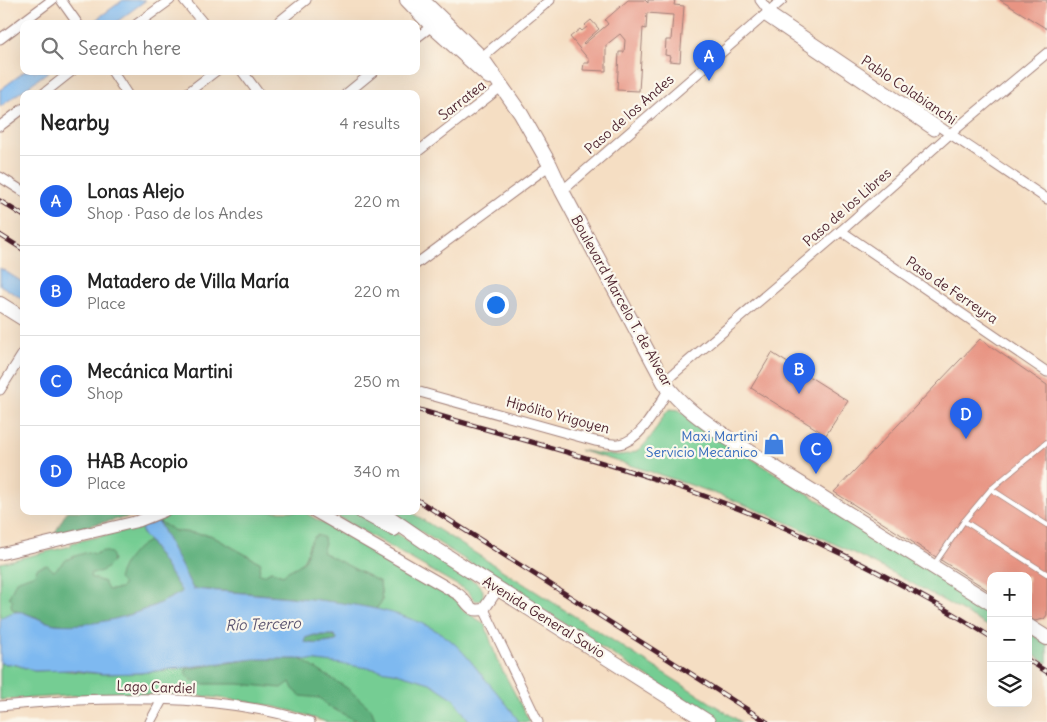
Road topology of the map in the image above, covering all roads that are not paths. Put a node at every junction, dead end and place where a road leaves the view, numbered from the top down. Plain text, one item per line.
1 (52, 0) edge
2 (61, 0) edge
3 (170, 0) edge
4 (184, 0) edge
5 (306, 0) edge
6 (407, 0) edge
7 (422, 0) edge
8 (550, 0) edge
9 (760, 0) edge
10 (782, 0) edge
11 (766, 14) junction
12 (25, 20) edge
13 (75, 20) edge
14 (142, 20) edge
15 (201, 20) edge
16 (281, 20) edge
17 (20, 24) edge
18 (432, 26) junction
19 (420, 35) edge
20 (0, 39) edge
21 (1047, 52) edge
22 (477, 60) junction
23 (67, 75) edge
24 (115, 75) edge
25 (211, 75) edge
26 (245, 75) edge
27 (369, 75) edge
28 (501, 87) junction
29 (48, 90) edge
30 (124, 90) edge
31 (191, 90) edge
32 (256, 90) edge
33 (351, 90) edge
34 (20, 111) edge
35 (0, 126) edge
36 (934, 131) dead end
37 (950, 134) junction
38 (420, 150) edge
39 (550, 165) junction
40 (0, 177) edge
41 (20, 190) edge
42 (562, 190) junction
43 (1047, 199) edge
44 (842, 231) junction
45 (420, 261) edge
46 (0, 304) edge
47 (20, 316) edge
48 (20, 358) edge
49 (1047, 372) edge
50 (667, 385) junction
51 (0, 390) edge
52 (420, 392) edge
53 (1047, 442) edge
54 (991, 489) junction
55 (155, 515) edge
56 (330, 515) edge
57 (368, 515) edge
58 (386, 515) edge
59 (964, 521) junction
60 (1047, 525) edge
61 (431, 546) junction
62 (0, 554) edge
63 (932, 567) junction
64 (1047, 574) edge
65 (498, 588) junction
66 (987, 601) edge
67 (484, 610) junction
68 (1032, 628) edge
69 (1045, 634) edge
70 (162, 700) junction
71 (0, 706) edge
72 (150, 722) edge
73 (310, 722) edge
74 (538, 722) edge
75 (708, 722) edge

1 - 12 street
2 - 13 street
3 - 14 street
4 - 15 street
5 - 16 street
6 - 18 main road, Boulevard Marcelo T. de Alvear
7 - 22 main road, Boulevard Marcelo T. de Alvear
8 - 22 street, Sarratea
9 - 11 street, Pablo Colabianchi
10 - 11 street, Paso de los Andes
11 - 36 street
11 - 37 street, Pablo Colabianchi
11 - 42 street, Paso de los Andes
17 - 20 street
18 - 19 street
18 - 22 main road, Boulevard Marcelo T. de Alvear
21 - 37 street, Paso de los Libres
22 - 28 main road, Boulevard Marcelo T. de Alvear
23 - 29 street
24 - 30 street
25 - 31 street
26 - 32 street
27 - 33 street
28 - 38 street, Sarratea
28 - 39 main road, Boulevard Marcelo T. de Alvear
34 - 35 street
37 - 43 street, Pablo Colabianchi
37 - 44 street, Paso de los Libres
39 - 42 main road, Boulevard Marcelo T. de Alvear
39 - 45 street
40 - 41 street
42 - 50 main road, Boulevard Marcelo T. de Alvear
44 - 49 street, Paso de Ferreyra
44 - 50 street, Paso de los Libres
46 - 47 main road
48 - 51 street
50 - 52 street, Hipólito Yrigoyen
50 - 63 main road, Boulevard Marcelo T. de Alvear
53 - 54 lane
54 - 59 lane
54 - 60 lane
55 - 62 street
56 - 67 street
57 - 61 main road
58 - 61 main road, Avenida General Savio
59 - 63 lane
59 - 64 lane
61 - 65 main road, Avenida General Savio
63 - 66 main road, Boulevard Marcelo T. de Alvear
65 - 67 street
65 - 75 main road, Avenida General Savio
67 - 74 street
68 - 69 main road
70 - 71 street, Lago Cardiel
70 - 72 street
70 - 73 street, Lago Cardiel

